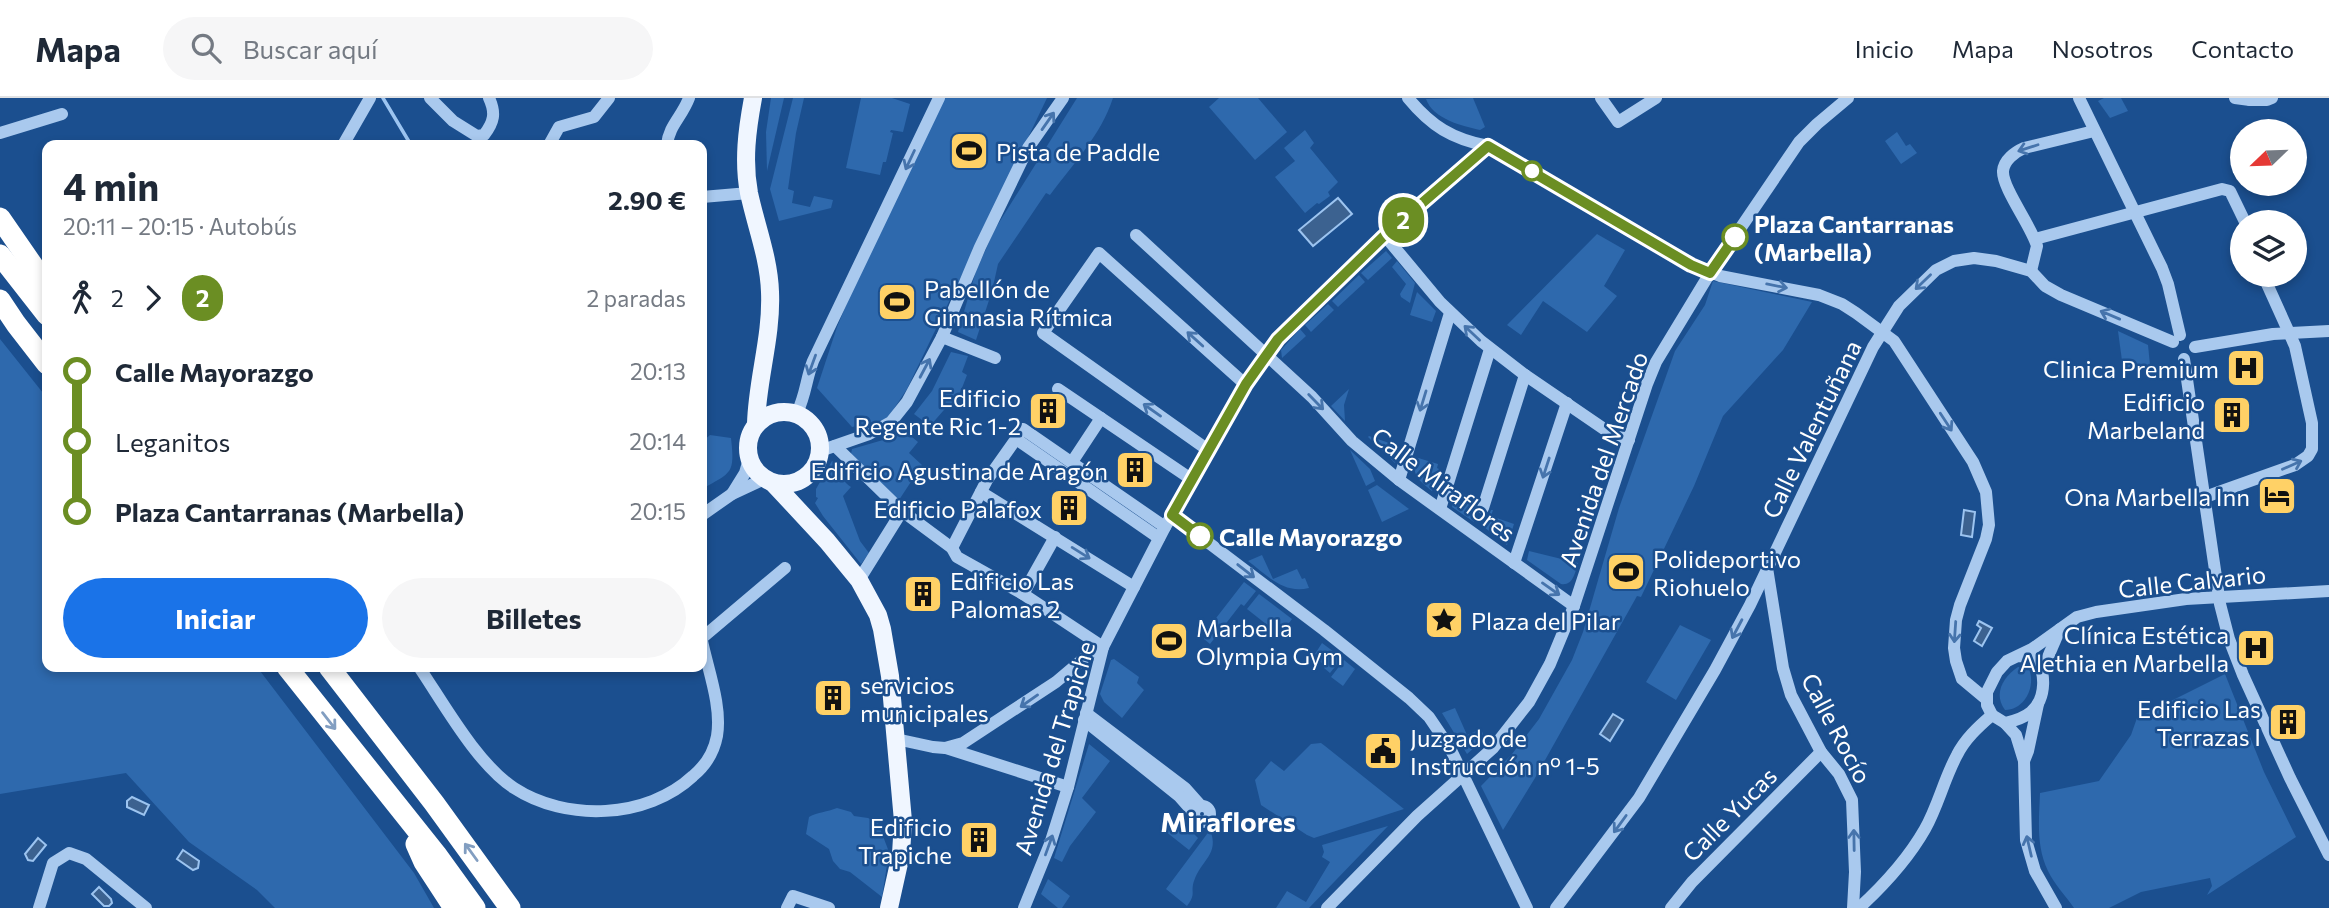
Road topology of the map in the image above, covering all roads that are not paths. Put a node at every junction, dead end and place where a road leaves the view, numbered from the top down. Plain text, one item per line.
1 (370, 98) edge
2 (430, 98) edge
3 (489, 98) edge
4 (609, 98) edge
5 (689, 98) edge
6 (753, 98) edge
7 (939, 98) edge
8 (1063, 98) edge
9 (1408, 98) edge
10 (1601, 98) edge
11 (1656, 98) edge
12 (1848, 98) edge
13 (2079, 98) edge
14 (2235, 98) edge
15 (2272, 98) edge
16 (2250, 99) edge
17 (62, 114) dead end
18 (2094, 131) junction
19 (0, 133) edge
20 (346, 140) edge
21 (552, 140) edge
22 (668, 140) edge
23 (1488, 146) junction
24 (749, 194) junction
25 (707, 197) edge
26 (2240, 210) edge
27 (2134, 212) junction
28 (0, 218) edge
29 (1136, 235) dead end
30 (1384, 236) junction
31 (2035, 239) junction
32 (0, 255) edge
33 (2031, 271) junction
34 (1710, 273) junction
35 (42, 279) edge
36 (2268, 287) edge
37 (0, 300) edge
38 (42, 309) edge
39 (1450, 313) junction
40 (8, 318) edge
41 (2329, 331) edge
42 (1882, 332) junction
43 (2290, 332) junction
44 (942, 337) junction
45 (2177, 339) junction
46 (2195, 347) junction
47 (1490, 349) junction
48 (1266, 355) junction
49 (42, 358) edge
50 (995, 358) dead end
51 (2184, 359) junction
52 (764, 371) junction
53 (1525, 375) junction
54 (1246, 384) junction
55 (1058, 388) dead end
56 (1567, 403) junction
57 (790, 412) junction
58 (1101, 418) junction
59 (756, 424) junction
60 (1020, 434) junction
61 (1629, 440) junction
62 (827, 449) junction
63 (1208, 450) junction
64 (749, 459) junction
65 (1072, 462) junction
66 (807, 475) junction
67 (1191, 480) junction
68 (1399, 480) junction
69 (769, 481) junction
70 (981, 492) junction
71 (732, 494) junction
72 (2205, 496) junction
73 (717, 504) junction
74 (707, 507) edge
75 (1483, 508) dead end
76 (1440, 509) junction
77 (707, 511) edge
78 (902, 511) junction
79 (1172, 515) junction
80 (809, 521) junction
81 (1162, 533) junction
82 (1055, 537) junction
83 (952, 548) junction
84 (1514, 563) junction
85 (785, 568) dead end
86 (1767, 568) junction
87 (859, 580) junction
88 (1134, 587) junction
89 (2329, 591) edge
90 (1023, 594) junction
91 (2219, 596) junction
92 (1574, 606) junction
93 (2062, 625) junction
94 (707, 636) edge
95 (1103, 647) junction
96 (2018, 656) junction
97 (707, 664) edge
98 (1073, 669) junction
99 (2042, 671) junction
100 (291, 672) edge
101 (333, 672) edge
102 (422, 672) edge
103 (1093, 685) junction
104 (1986, 699) junction
105 (2039, 702) junction
106 (1992, 715) junction
107 (1085, 717) junction
108 (2005, 723) junction
109 (896, 739) junction
110 (945, 748) junction
111 (1821, 752) junction
112 (2024, 761) junction
113 (1463, 775) junction
114 (1068, 787) junction
115 (1198, 810) dead end
116 (402, 813) junction
117 (2329, 855) edge
118 (2035, 870) junction
119 (40, 902) edge
120 (1029, 906) edge
121 (146, 908) edge
122 (454, 908) edge
123 (475, 908) edge
124 (510, 908) edge
125 (787, 908) edge
126 (830, 908) edge
127 (889, 908) edge
128 (1327, 908) edge
129 (1527, 908) edge
130 (1556, 908) edge
131 (1671, 908) edge
132 (1853, 908) edge
133 (1859, 908) edge
134 (2045, 908) edge
135 (2056, 908) edge

1 - 20 street
2 - 3 street
4 - 21 street
5 - 22 street
6 - 24 main road
7 -> 57 street
44 -> 8 street
9 - 23 street
10 - 11 street
12 - 34 street, Avenida del Mercado
13 - 18 street
14 - 16 street
15 - 16 street
17 - 19 street
18 - 27 street
18 -> 31 street
23 - 30 street, Avenida del Trapiche
23 - 34 street
24 - 25 street
24 - 52 main road
26 - 27 street
27 - 31 street
27 - 45 street
28 - 35 highway
29 - 48 street, Calle Miraflores
30 - 39 street
30 - 48 street, Avenida del Trapiche
31 - 33 street
32 - 38 highway
33 -> 42 street, Calle Valentuñana
45 -> 33 street, Calle Valentuñana
34 -> 42 street
34 - 61 street, Avenida del Mercado
36 - 43 street
37 - 40 highway
47 -> 39 street
39 -> 68 street
40 - 49 highway
41 - 43 street
42 - 86 street, Calle Valentuñana
42 -> 104 street
43 - 46 street
72 -> 43 street
44 - 50 street
62 -> 44 street
45 - 46 street
45 - 51 street
46 - 51 street
47 - 53 street
47 - 76 street
48 - 54 street, Avenida del Trapiche
48 -> 68 street, Calle Miraflores
51 - 72 street
52 - 57 main road
52 - 59 main road
53 - 56 street
53 - 75 street
54 - 63 street, Avenida del Trapiche
54 - 63 street
55 - 58 street
56 - 61 street
56 -> 84 street
57 - 59 main road
57 - 62 main road
58 - 65 street
58 - 67 street
59 - 64 main road
60 - 65 street
60 - 70 street
60 - 81 street
61 - 92 street, Avenida del Mercado
62 - 66 main road
62 - 78 street
63 - 67 street, Avenida del Trapiche
64 - 69 main road
64 - 71 street
65 - 81 street
66 - 69 main road
66 - 80 main road
67 - 79 street, Avenida del Trapiche
68 - 76 street, Calle Miraflores
69 - 71 street
69 - 80 main road
70 - 82 street
70 - 83 street
71 - 73 street
72 - 91 street
73 - 74 street
73 - 77 street
76 - 84 street, Calle Miraflores
78 - 83 street
78 - 87 street
79 - 81 street, Avenida del Trapiche
79 -> 113 street
80 - 87 main road
81 - 88 street, Avenida del Trapiche
82 -> 88 street
82 - 90 street
83 - 90 street
84 -> 92 street, Calle Miraflores
85 - 94 street
86 - 111 street, Calle Rocío
86 -> 130 street, Calle Valentuñana
87 - 109 main road
88 - 95 street, Avenida del Trapiche
89 - 91 street, Calle Calvario
90 - 95 street
91 - 93 street, Calle Calvario
91 - 117 street
92 - 113 street, Avenida del Mercado
93 - 96 street, Calle Calvario
93 - 99 street
95 - 98 street
95 - 103 street, Avenida del Trapiche
96 - 99 street
96 - 104 street
97 - 102 street
98 - 103 street
98 -> 110 street
99 - 105 street
100 -> 116 highway
124 -> 101 highway
103 - 107 street, Avenida del Trapiche
104 - 106 street
105 - 108 street
105 - 112 street
106 - 108 street
106 - 133 street
107 - 114 street, Avenida del Trapiche
107 - 115 street
108 - 112 street
109 - 110 street
109 - 127 main road
110 - 114 street
111 - 131 street, Calle Yucas
132 -> 111 street, Calle Rocío
118 -> 112 street
113 - 128 street, Avenida del Mercado
113 - 129 street
120 -> 114 street, Avenida del Trapiche
116 - 122 highway
116 - 123 highway
118 - 134 street
118 - 135 street
119 - 121 street
125 - 126 street

